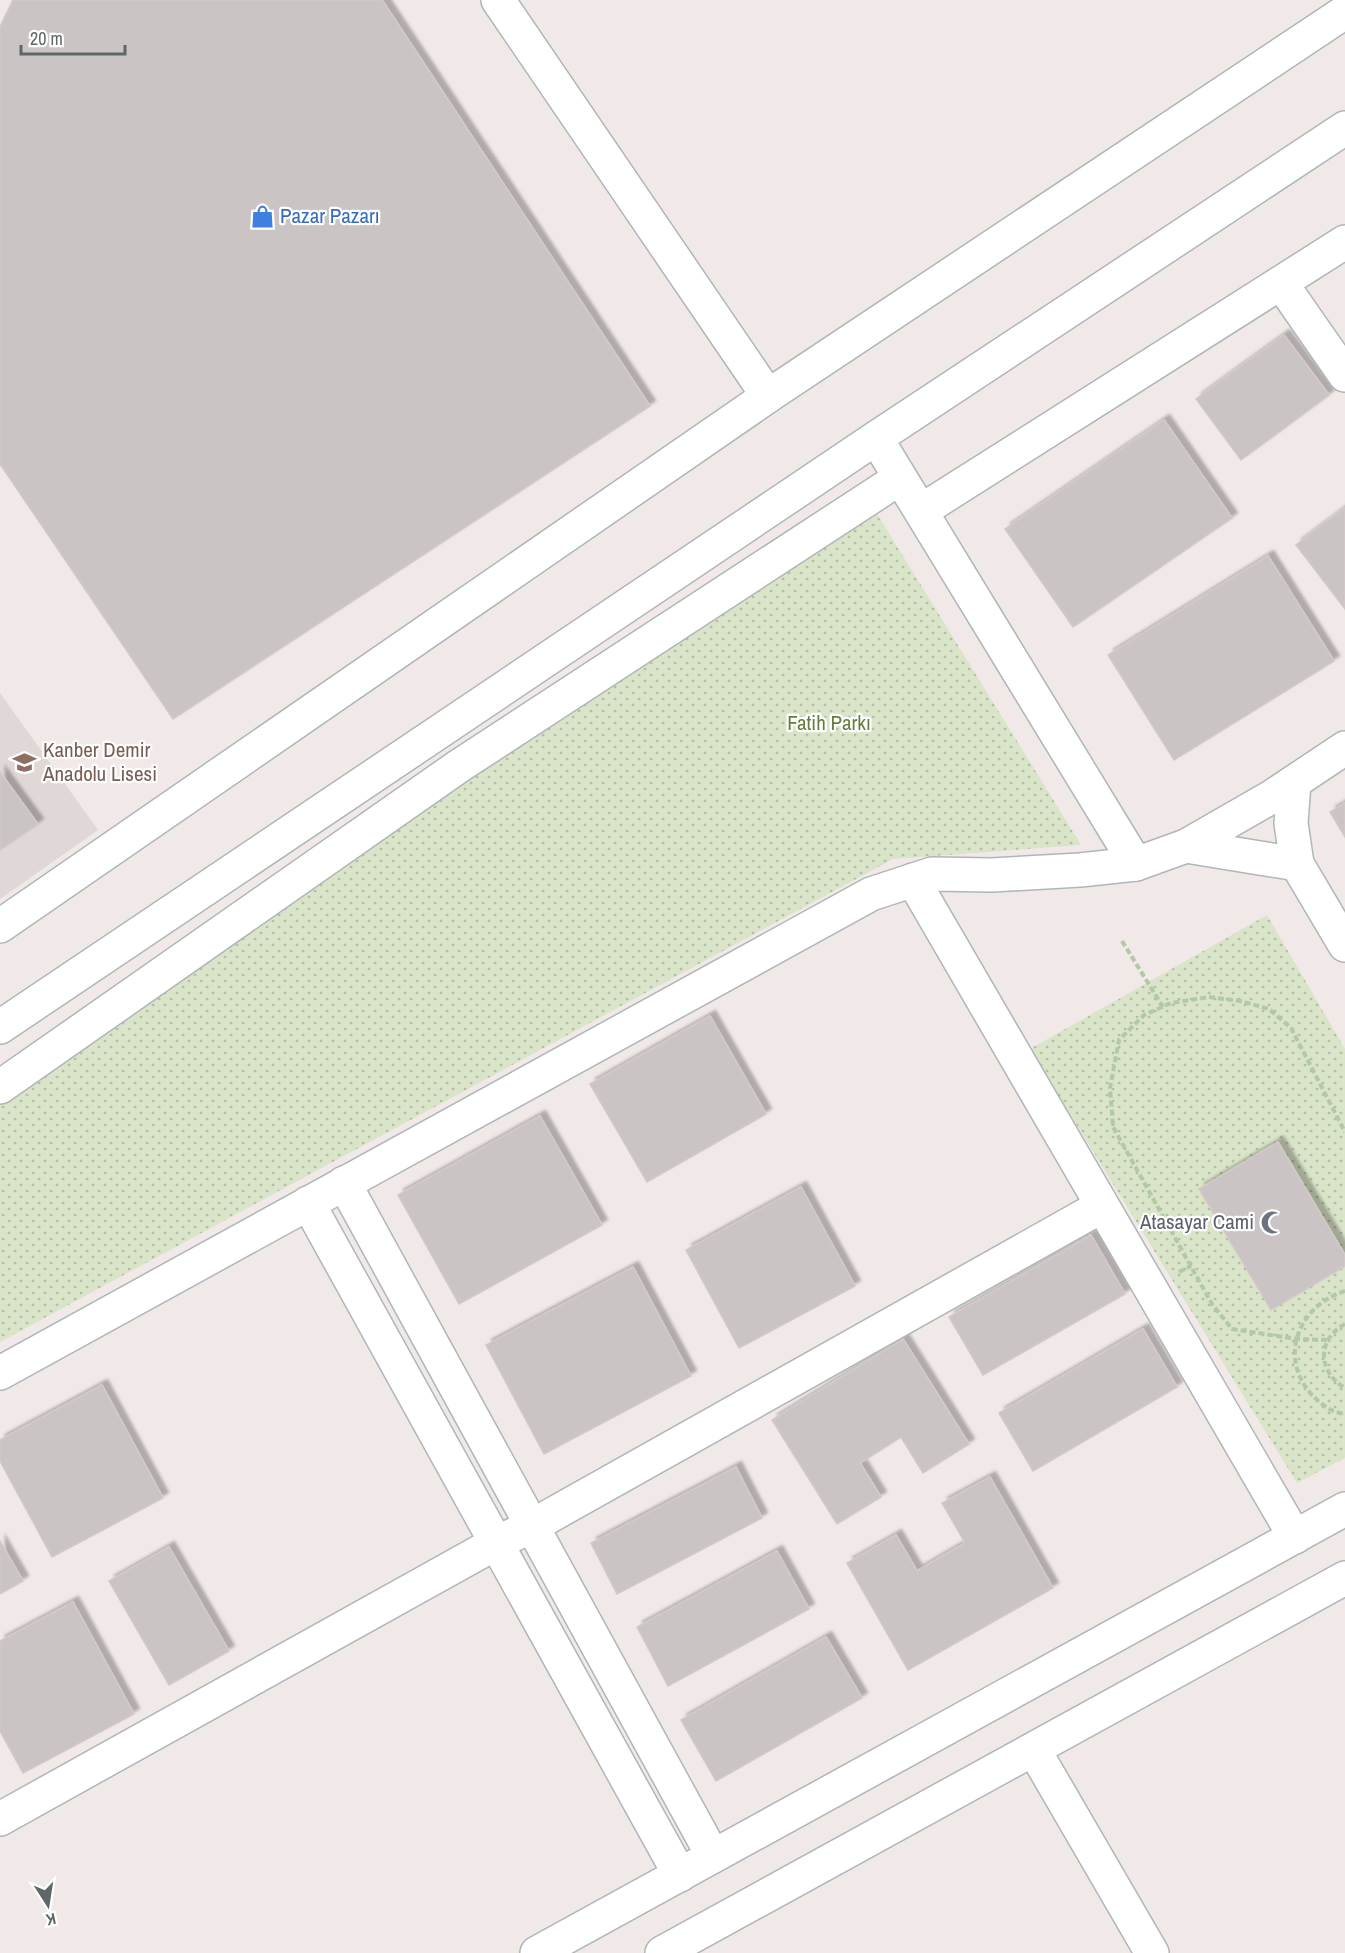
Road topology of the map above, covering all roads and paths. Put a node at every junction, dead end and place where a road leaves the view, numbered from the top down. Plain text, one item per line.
1 (498, 0) edge
2 (1345, 12) edge
3 (1345, 128) edge
4 (1345, 242) edge
5 (1281, 283) junction
6 (1345, 375) edge
7 (768, 396) junction
8 (876, 438) junction
9 (900, 478) junction
10 (921, 511) junction
11 (1345, 748) edge
12 (1294, 782) junction
13 (1186, 846) junction
14 (1136, 864) junction
15 (1297, 864) junction
16 (913, 880) junction
17 (0, 926) edge
18 (1122, 940) dead end
19 (1345, 945) edge
20 (1163, 1007) junction
21 (0, 1027) edge
22 (0, 1087) edge
23 (1345, 1132) edge
24 (344, 1183) junction
25 (308, 1203) junction
26 (1102, 1206) junction
27 (1345, 1291) edge
28 (1345, 1324) edge
29 (1297, 1339) junction
30 (1327, 1340) junction
31 (0, 1373) edge
32 (1345, 1388) edge
33 (1345, 1414) edge
34 (1345, 1509) edge
35 (532, 1526) junction
36 (1295, 1537) junction
37 (495, 1543) junction
38 (1345, 1578) edge
39 (1034, 1750) junction
40 (0, 1819) edge
41 (713, 1856) junction
42 (680, 1875) junction
43 (537, 1953) edge
44 (662, 1953) edge
45 (1152, 1953) edge

1 - 7 street
2 - 7 street
3 - 8 street
4 - 5 street
5 - 6 street
5 - 10 street
7 - 17 street
8 - 9 street
8 - 21 street
9 - 10 street
9 - 22 street
10 - 14 street
11 - 12 street
12 - 13 street
12 - 15 street
13 - 14 street
13 - 15 street
14 - 16 street
15 - 19 street
16 - 24 street
16 - 26 street
18 - 20 path
20 - 23 path
20 - 29 path
24 - 25 street
24 - 35 street
25 - 31 street
25 - 37 street
26 - 35 street
26 - 36 street
27 - 29 path
28 - 30 path
29 - 30 path
29 - 33 path
30 - 32 path
34 - 36 street
35 - 37 street
35 - 41 street
36 - 41 street
37 - 40 street
37 - 42 street
38 - 39 street
39 - 44 street
39 - 45 street
41 - 42 street
42 - 43 street

